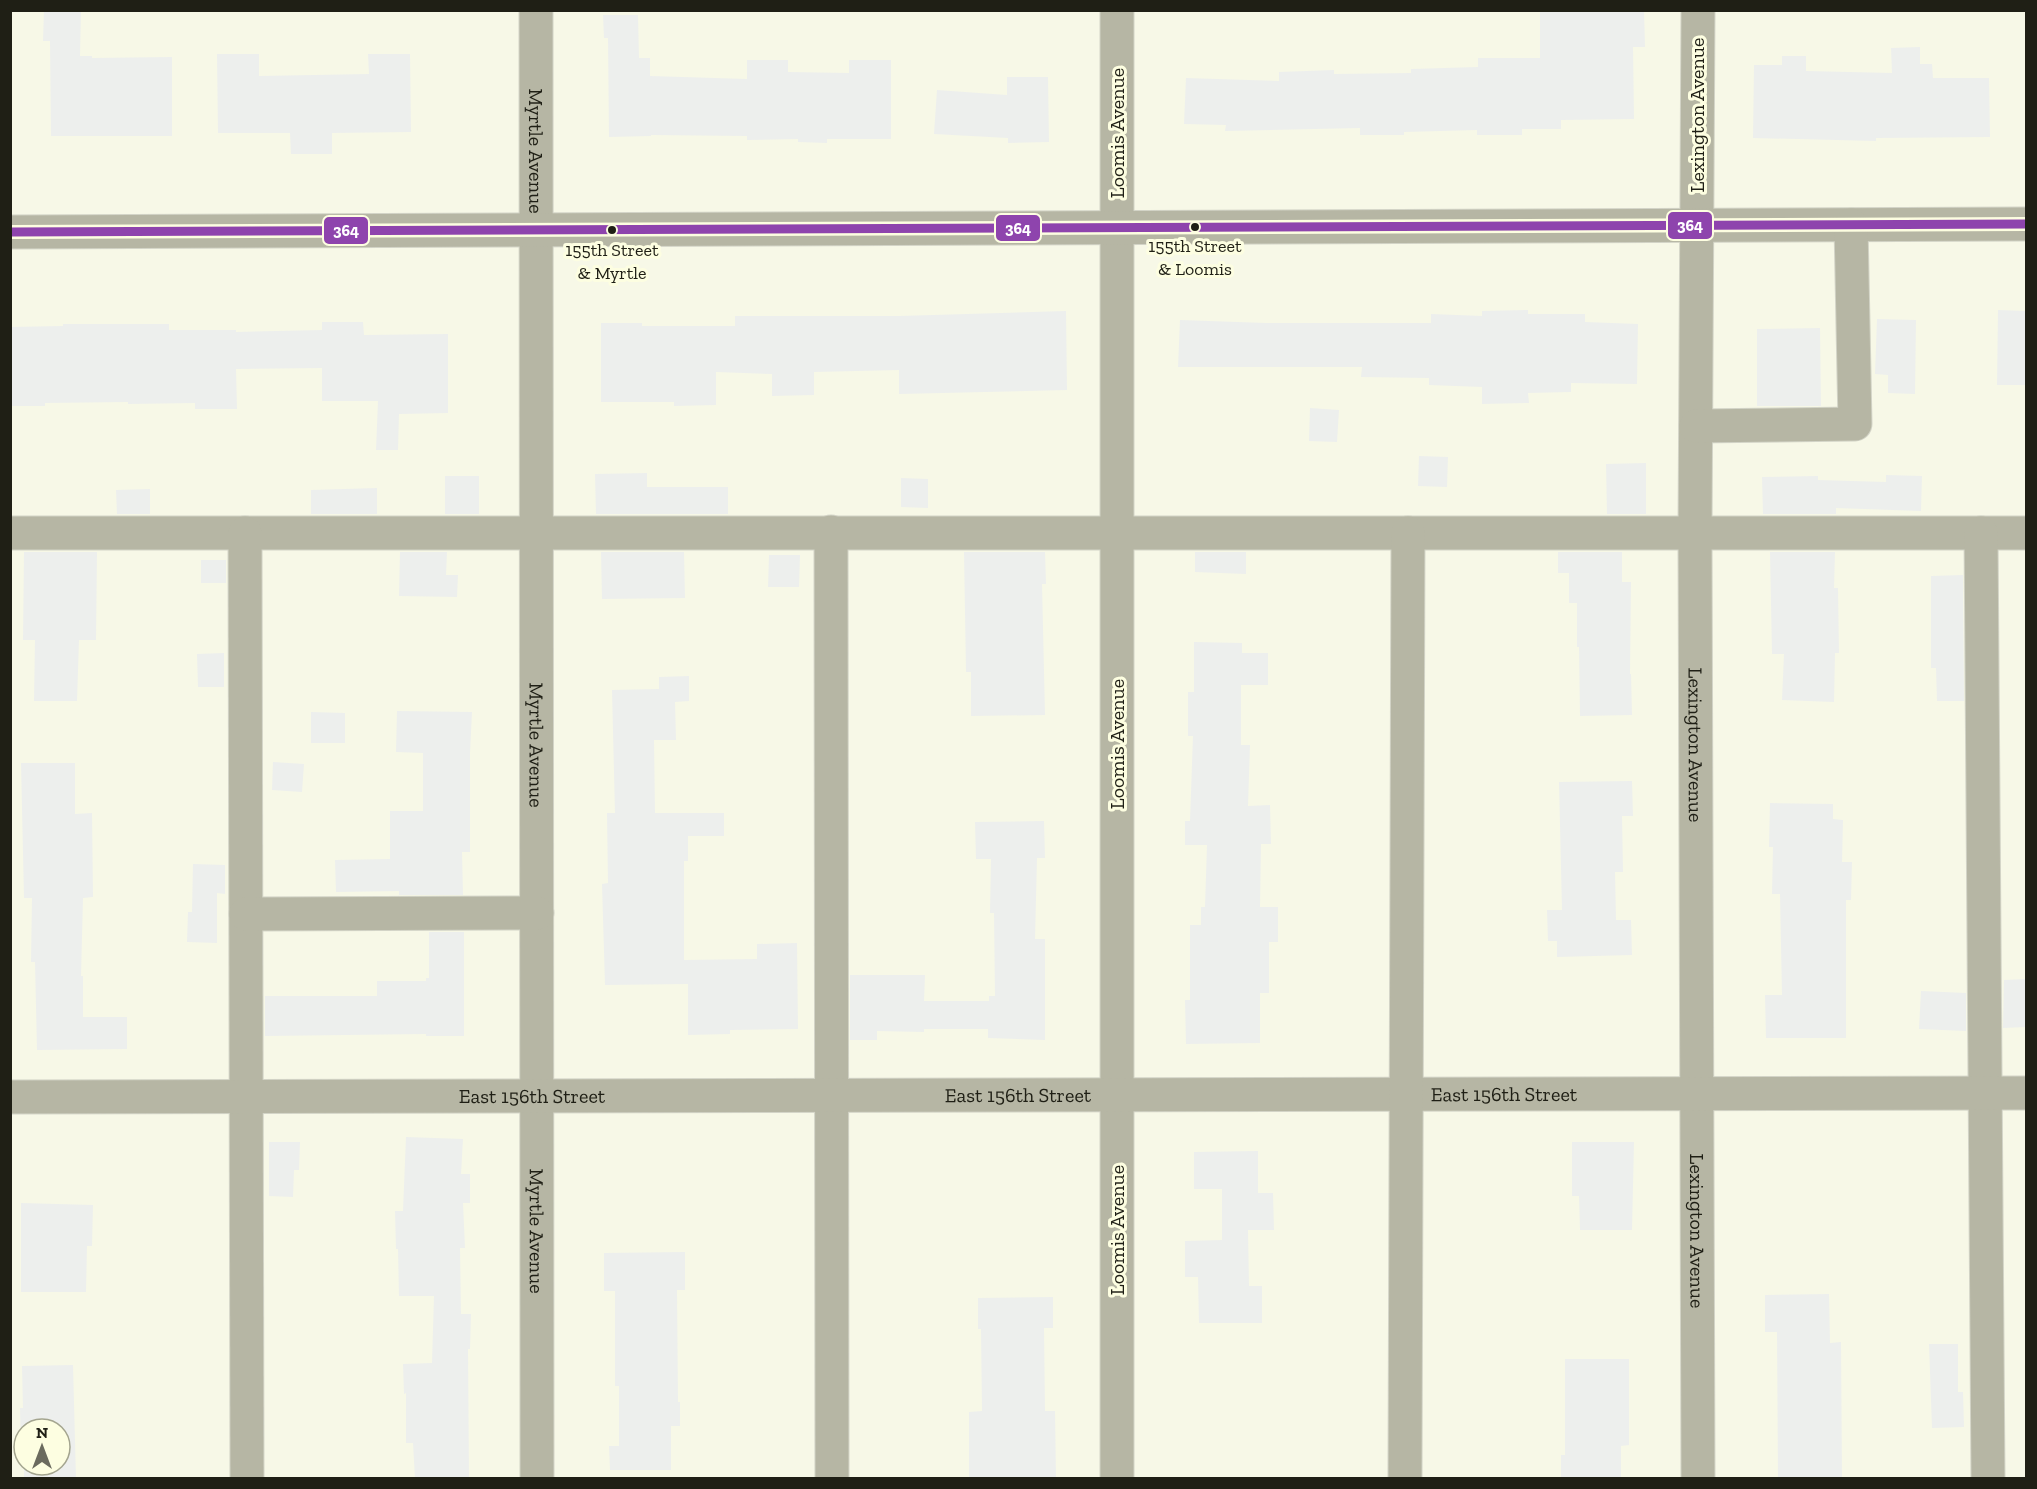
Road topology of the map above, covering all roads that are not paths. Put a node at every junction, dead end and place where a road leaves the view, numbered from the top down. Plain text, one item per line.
1 (536, 10) edge
2 (1117, 10) edge
3 (1698, 10) edge
4 (2026, 224) edge
5 (1697, 225) junction
6 (1851, 225) junction
7 (1117, 228) junction
8 (536, 230) junction
9 (10, 232) edge
10 (1696, 426) junction
11 (831, 532) junction
12 (10, 533) edge
13 (245, 533) junction
14 (536, 533) junction
15 (1117, 533) junction
16 (1408, 533) junction
17 (1695, 533) junction
18 (1981, 533) junction
19 (2026, 533) edge
20 (537, 913) junction
21 (246, 914) junction
22 (1986, 1093) junction
23 (2026, 1093) edge
24 (1407, 1094) junction
25 (1697, 1094) junction
26 (1117, 1095) junction
27 (537, 1096) junction
28 (832, 1096) junction
29 (10, 1097) edge
30 (246, 1097) junction
31 (247, 1479) edge
32 (537, 1479) edge
33 (832, 1479) edge
34 (1117, 1479) edge
35 (1405, 1479) edge
36 (1698, 1479) edge
37 (1988, 1479) edge

1 - 8 street, Myrtle Avenue
2 - 7 street, Loomis Avenue
3 - 5 street, Lexington Avenue
4 - 6 street
5 - 6 street
5 - 7 street
5 - 10 street, Lexington Avenue
6 - 10 street
7 - 8 street
7 - 15 street, Loomis Avenue
8 - 9 street
8 - 14 street, Myrtle Avenue
10 - 17 street, Lexington Avenue
11 - 14 street
11 - 15 street
11 - 28 street
12 - 13 street
13 - 14 street
13 - 21 street
14 - 20 street, Myrtle Avenue
15 - 16 street
15 - 26 street, Loomis Avenue
16 - 17 street
16 - 24 street
17 - 18 street
17 - 25 street, Lexington Avenue
18 - 19 street
18 - 22 street
20 - 21 street
20 - 27 street, Myrtle Avenue
21 - 30 street
22 - 23 street, East 156th Street
22 - 25 street, East 156th Street
22 - 37 street
24 - 25 street, East 156th Street
24 - 26 street, East 156th Street
24 - 35 street
25 - 36 street, Lexington Avenue
26 - 28 street, East 156th Street
26 - 34 street, Loomis Avenue
27 - 28 street, East 156th Street
27 - 30 street, East 156th Street
27 - 32 street, Myrtle Avenue
28 - 33 street
29 - 30 street, East 156th Street
30 - 31 street

